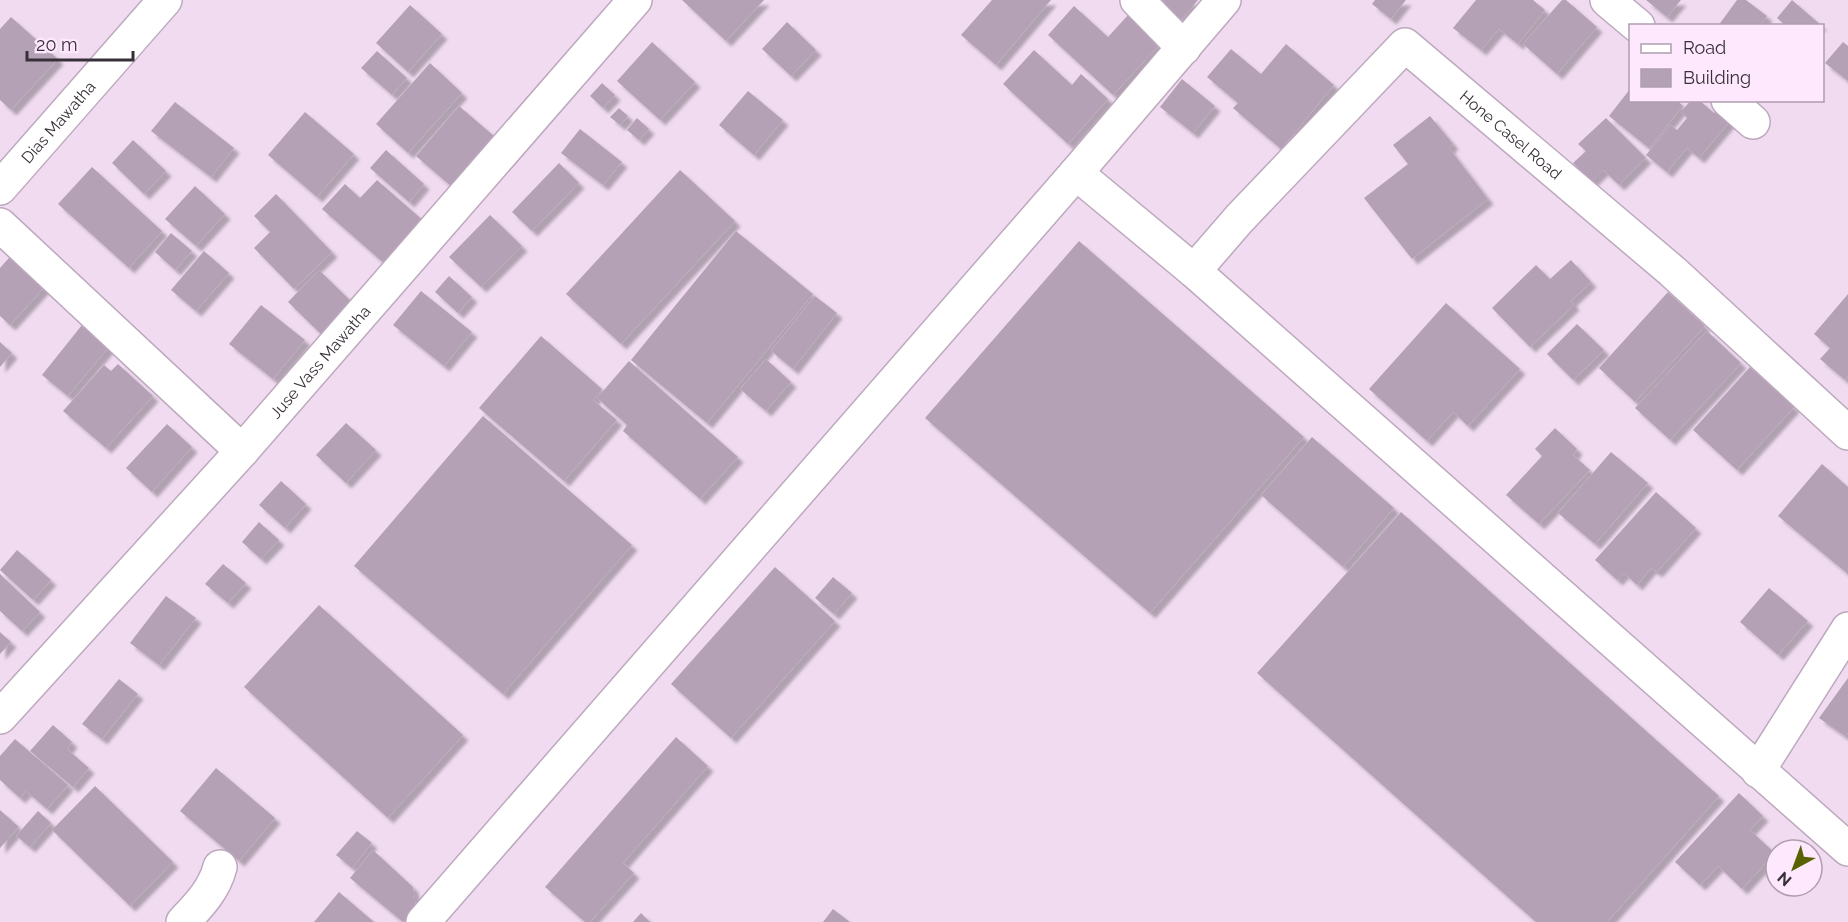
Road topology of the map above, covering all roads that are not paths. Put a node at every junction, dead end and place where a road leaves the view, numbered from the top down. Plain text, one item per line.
1 (165, 0) edge
2 (635, 0) edge
3 (1137, 0) edge
4 (1224, 0) edge
5 (1608, 0) edge
6 (1636, 24) edge
7 (1184, 48) junction
8 (1730, 102) edge
9 (1753, 122) dead end
10 (1076, 173) junction
11 (0, 188) edge
12 (0, 225) edge
13 (1194, 272) junction
14 (1848, 433) edge
15 (242, 451) junction
16 (1848, 629) edge
17 (0, 717) edge
18 (1758, 771) junction
19 (1848, 849) edge
20 (220, 867) dead end
21 (183, 922) edge
22 (423, 922) edge

1 - 11 street, Dias Mawatha
2 - 15 street, Juse Vass Mawatha
3 - 7 street
4 - 7 street
5 - 6 street
7 - 10 street
8 - 9 street
10 - 13 street
10 - 22 street
12 - 15 street
13 - 14 street, Hone Casel Road
13 - 18 street
15 - 17 street, Juse Vass Mawatha
16 - 18 street
18 - 19 street
20 - 21 street

